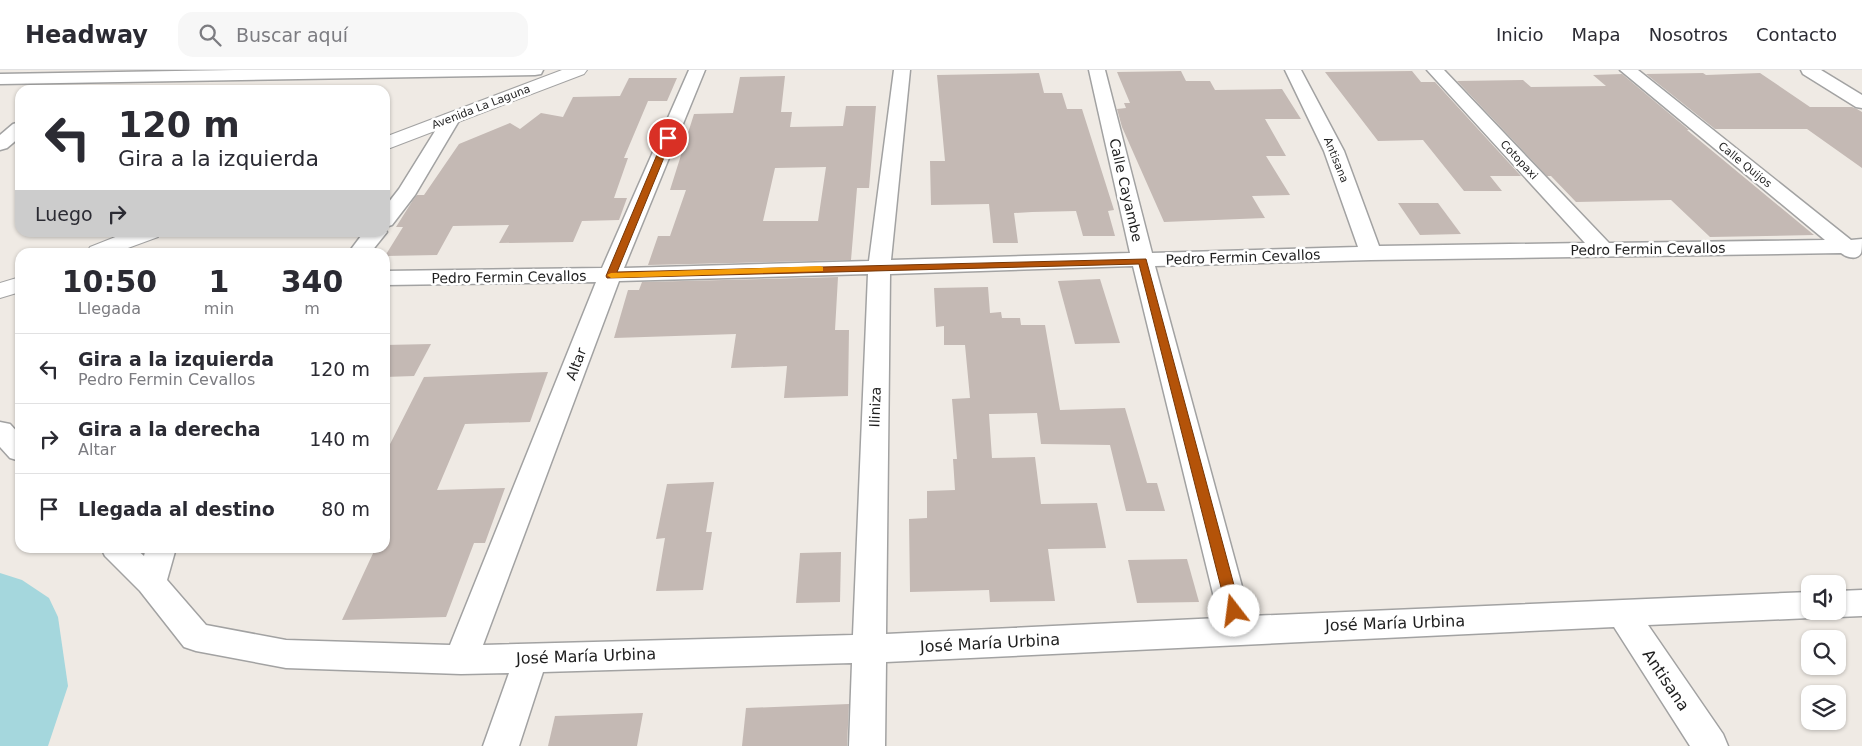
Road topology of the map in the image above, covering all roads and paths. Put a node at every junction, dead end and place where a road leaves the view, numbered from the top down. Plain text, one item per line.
1 (501, 70) edge
2 (535, 70) edge
3 (578, 70) edge
4 (697, 70) edge
5 (902, 70) edge
6 (1097, 70) edge
7 (1293, 70) edge
8 (1435, 70) edge
9 (1628, 70) edge
10 (1810, 70) edge
11 (288, 72) edge
12 (88, 74) edge
13 (0, 80) edge
14 (74, 85) edge
15 (275, 85) edge
16 (1862, 103) edge
17 (451, 120) junction
18 (15, 132) edge
19 (390, 142) edge
20 (0, 144) edge
21 (390, 215) edge
22 (372, 237) edge
23 (126, 238) edge
24 (106, 248) edge
25 (363, 248) edge
26 (1603, 250) junction
27 (1857, 250) edge
28 (1371, 253) junction
29 (1143, 261) junction
30 (879, 267) junction
31 (610, 276) junction
32 (390, 278) edge
33 (15, 286) edge
34 (0, 291) edge
35 (0, 432) edge
36 (15, 446) edge
37 (121, 553) edge
38 (160, 553) edge
39 (151, 582) junction
40 (1862, 603) edge
41 (1846, 604) edge
42 (1801, 605) edge
43 (1622, 613) junction
44 (1238, 630) junction
45 (868, 649) junction
46 (531, 658) junction
47 (461, 660) junction
48 (501, 746) edge
49 (867, 746) edge
50 (1710, 746) edge

1 - 2 street
1 - 11 street
3 - 17 street, Avenida La Laguna
4 - 31 street, Altar
5 - 30 street, Iliniza
6 - 29 street, Calle Cayambe
7 - 28 street, Antisana
8 - 26 street, Cotopaxi
9 - 27 street, Calle Quijos
10 - 16 street
11 - 12 street
11 - 15 street
12 - 13 street
12 - 14 street
17 - 19 street, Avenida La Laguna
17 - 21 street
18 - 20 street
22 - 25 street
23 - 24 street
26 - 27 street, Pedro Fermin Cevallos
26 - 28 street, Pedro Fermin Cevallos
28 - 29 street, Pedro Fermin Cevallos
29 - 30 street, Pedro Fermin Cevallos
29 - 44 street, Calle Cayambe
30 - 31 street, Pedro Fermin Cevallos
30 - 45 street, Iliniza
31 - 32 street, Pedro Fermin Cevallos
31 - 47 street, Altar
33 - 34 street
35 - 36 street
37 - 39 street, José María Urbina
38 - 39 street
39 - 47 street, José María Urbina
40 - 41 street
42 - 43 street, José María Urbina
43 - 44 street, José María Urbina
43 - 50 street, Antisana
44 - 45 street, José María Urbina
45 - 46 street, José María Urbina
45 - 49 street, Iliniza
46 - 47 street, José María Urbina
46 - 48 street

